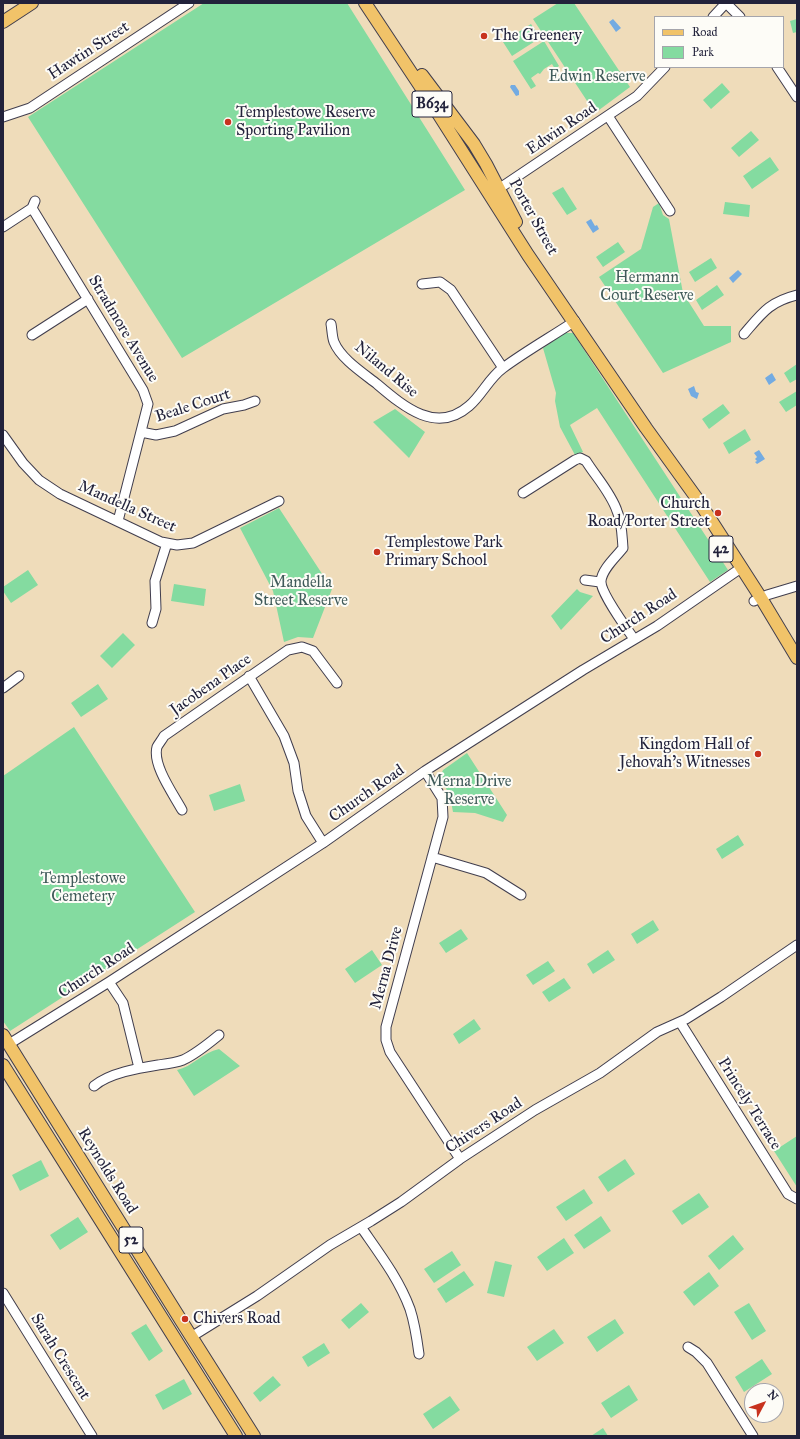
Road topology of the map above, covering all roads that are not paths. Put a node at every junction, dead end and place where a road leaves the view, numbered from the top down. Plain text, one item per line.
1 (32, 3) edge
2 (189, 3) edge
3 (365, 3) edge
4 (374, 3) edge
5 (726, 3) edge
6 (177, 6) edge
7 (714, 16) edge
8 (739, 16) edge
9 (3, 22) edge
10 (665, 68) edge
11 (778, 68) edge
12 (797, 97) edge
13 (608, 116) junction
14 (3, 117) edge
15 (463, 129) junction
16 (458, 144) junction
17 (494, 192) junction
18 (670, 211) dead end
19 (3, 227) edge
20 (422, 284) dead end
21 (797, 295) edge
22 (88, 299) junction
23 (575, 321) junction
24 (331, 324) dead end
25 (744, 334) dead end
26 (32, 335) dead end
27 (503, 368) junction
28 (255, 401) dead end
29 (141, 432) junction
30 (3, 435) edge
31 (523, 493) dead end
32 (279, 500) dead end
33 (118, 521) junction
34 (167, 543) junction
35 (739, 570) junction
36 (585, 580) dead end
37 (600, 582) junction
38 (797, 586) edge
39 (757, 599) junction
40 (152, 623) dead end
41 (634, 639) junction
42 (797, 658) edge
43 (797, 669) edge
44 (19, 676) dead end
45 (249, 676) junction
46 (337, 683) dead end
47 (3, 688) edge
48 (425, 771) junction
49 (182, 810) dead end
50 (323, 843) junction
51 (432, 858) junction
52 (522, 895) dead end
53 (797, 945) edge
54 (109, 982) junction
55 (680, 1022) junction
56 (219, 1035) dead end
57 (6, 1039) edge
58 (3, 1065) edge
59 (139, 1068) junction
60 (94, 1086) dead end
61 (22, 1095) junction
62 (56, 1118) junction
63 (42, 1127) junction
64 (460, 1159) junction
65 (797, 1199) edge
66 (361, 1227) junction
67 (3, 1294) edge
68 (191, 1337) junction
69 (688, 1348) dead end
70 (419, 1354) dead end
71 (92, 1436) edge
72 (236, 1436) edge
73 (254, 1436) edge
74 (753, 1436) edge

1 - 9 main road
2 - 6 street, Hawtin Street
3 - 16 main road, Porter Street / B634
4 - 15 main road, Porter Street / B634
5 - 7 street
5 - 8 street
6 - 14 street, Hawtin Street
10 - 13 street, Edwin Road
11 - 12 street
13 - 17 street, Edwin Road
13 - 18 street
15 - 16 street
15 - 17 main road, Porter Street / B634
16 - 17 main road, Porter Street / B634
17 - 23 main road, Porter Street / B634
19 - 22 street, Stradmore Avenue
20 - 27 street
21 - 25 street
22 - 26 street
22 - 29 street, Stradmore Avenue
23 - 27 street, Niland Rise
23 - 35 main road, Porter Street / 42
24 - 27 street, Niland Rise
28 - 29 street, Beale Court
29 - 33 street, Stradmore Avenue
30 - 33 street, Mandella Street
31 - 37 street
32 - 34 street, Mandella Street
33 - 34 street, Mandella Street
34 - 40 street
35 - 39 main road, Porter Street / 42
35 - 41 street, Church Road
36 - 37 street
37 - 41 street
38 - 39 street
39 - 42 main road, Porter Street / 42
39 - 43 main road, Porter Street / 42
41 - 48 street, Church Road
44 - 47 street
45 - 46 street, Jacobena Place
45 - 49 street, Jacobena Place
45 - 50 street
48 - 50 street, Church Road
48 - 51 street, Merna Drive
50 - 54 street, Church Road
51 - 52 street
51 - 64 street, Merna Drive
53 - 55 street, Chivers Road
54 - 57 street, Church Road
54 - 59 street
55 - 64 street, Chivers Road
55 - 65 street, Princely Terrace
56 - 59 street
57 - 61 main road
57 - 62 main road, Reynolds Road / 52
58 - 61 main road, Reynolds Road / 52
59 - 60 street
61 - 63 main road, Reynolds Road / 52
62 - 63 main road
62 - 68 main road, Reynolds Road / 52
63 - 72 main road, Reynolds Road / 52
64 - 66 street, Chivers Road
66 - 68 street, Chivers Road
66 - 70 street
67 - 71 street, Sarah Crescent
68 - 73 main road, Reynolds Road / 52
69 - 74 street

